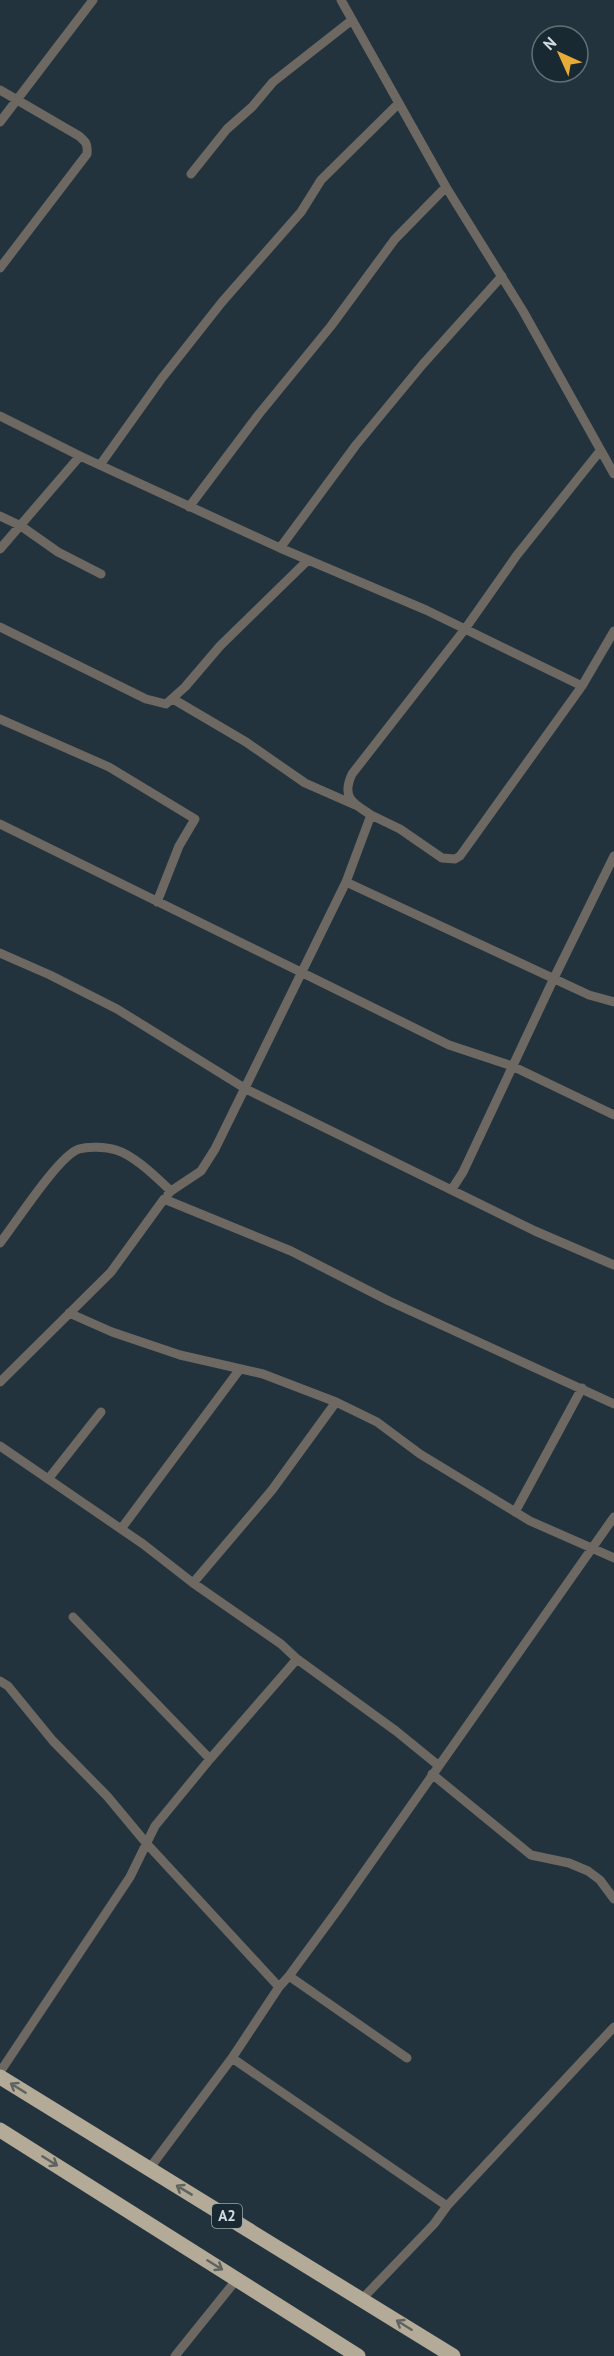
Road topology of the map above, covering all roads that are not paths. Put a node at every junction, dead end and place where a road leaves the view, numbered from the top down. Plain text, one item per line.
1 (93, 0) edge
2 (341, 0) edge
3 (352, 20) junction
4 (0, 90) edge
5 (18, 101) junction
6 (399, 103) junction
7 (0, 122) edge
8 (191, 174) dead end
9 (446, 187) junction
10 (0, 268) edge
11 (502, 276) junction
12 (0, 416) edge
13 (600, 451) junction
14 (80, 456) junction
15 (100, 465) junction
16 (614, 474) edge
17 (189, 507) junction
18 (0, 516) edge
19 (21, 526) junction
20 (280, 548) junction
21 (0, 549) edge
22 (308, 560) junction
23 (101, 574) dead end
24 (0, 627) edge
25 (465, 629) junction
26 (614, 631) edge
27 (582, 686) junction
28 (173, 699) junction
29 (0, 719) edge
30 (357, 806) junction
31 (371, 815) junction
32 (0, 824) edge
33 (614, 856) edge
34 (346, 882) junction
35 (157, 902) junction
36 (0, 954) edge
37 (303, 973) junction
38 (554, 978) junction
39 (614, 1002) edge
40 (512, 1066) junction
41 (246, 1089) junction
42 (614, 1115) edge
43 (452, 1189) junction
44 (171, 1191) junction
45 (164, 1199) junction
46 (0, 1243) edge
47 (614, 1264) edge
48 (69, 1313) junction
49 (240, 1369) junction
50 (0, 1383) edge
51 (582, 1389) junction
52 (336, 1402) junction
53 (614, 1404) edge
54 (101, 1412) dead end
55 (0, 1446) edge
56 (49, 1478) junction
57 (515, 1512) junction
58 (614, 1517) edge
59 (122, 1529) junction
60 (591, 1547) junction
61 (614, 1558) edge
62 (193, 1583) junction
63 (73, 1617) dead end
64 (297, 1659) junction
65 (0, 1681) edge
66 (210, 1759) junction
67 (436, 1770) junction
68 (147, 1844) junction
69 (614, 1899) edge
70 (289, 1976) junction
71 (279, 1987) junction
72 (614, 2027) edge
73 (232, 2058) junction
74 (407, 2058) dead end
75 (0, 2072) edge
76 (0, 2077) edge
77 (0, 2130) edge
78 (149, 2169) junction
79 (447, 2206) junction
80 (237, 2279) junction
81 (362, 2299) junction
82 (175, 2356) edge
83 (358, 2356) edge
84 (453, 2356) edge

1 - 5 street
2 - 3 street
3 - 6 street
3 - 8 street
4 - 5 street
5 - 7 street
5 - 10 street
6 - 9 street
6 - 15 street
9 - 11 street
9 - 17 street
11 - 13 street
11 - 20 street
12 - 14 street
13 - 16 street
13 - 25 street
14 - 15 street
14 - 19 street
15 - 17 street
17 - 20 street
18 - 19 street
19 - 21 street
19 - 23 street
20 - 22 street
22 - 25 street
22 - 28 street
24 - 28 street
25 - 27 street
25 - 30 street
26 - 27 street
27 - 31 street
28 - 30 street
29 - 35 street
30 - 31 street
31 - 34 street
32 - 35 street
33 - 38 street
34 - 37 street
34 - 38 street
35 - 37 street
36 - 41 street
37 - 40 street
37 - 41 street
38 - 39 street
38 - 40 street
40 - 42 street
40 - 43 street
41 - 43 street
41 - 44 street
43 - 47 street
44 - 45 street
44 - 46 street
45 - 48 street
45 - 51 street
48 - 49 street
48 - 50 street
49 - 52 street
49 - 59 street
51 - 53 street
51 - 57 street
52 - 57 street
52 - 62 street
54 - 56 street
55 - 56 street
56 - 59 street
57 - 60 street
58 - 60 street
59 - 62 street
60 - 61 street
60 - 67 street
62 - 64 street
63 - 66 street
64 - 66 street
64 - 67 street
65 - 68 street
66 - 68 street
67 - 69 street
67 - 70 street
68 - 71 street
68 - 75 street
70 - 71 street
70 - 74 street
71 - 73 street
72 - 79 street
73 - 78 street
73 - 79 street
78 -> 76 highway, A2
77 -> 80 highway
81 -> 78 highway, A2
79 - 81 street
80 - 82 street
80 - 83 highway
84 -> 81 highway, A2

